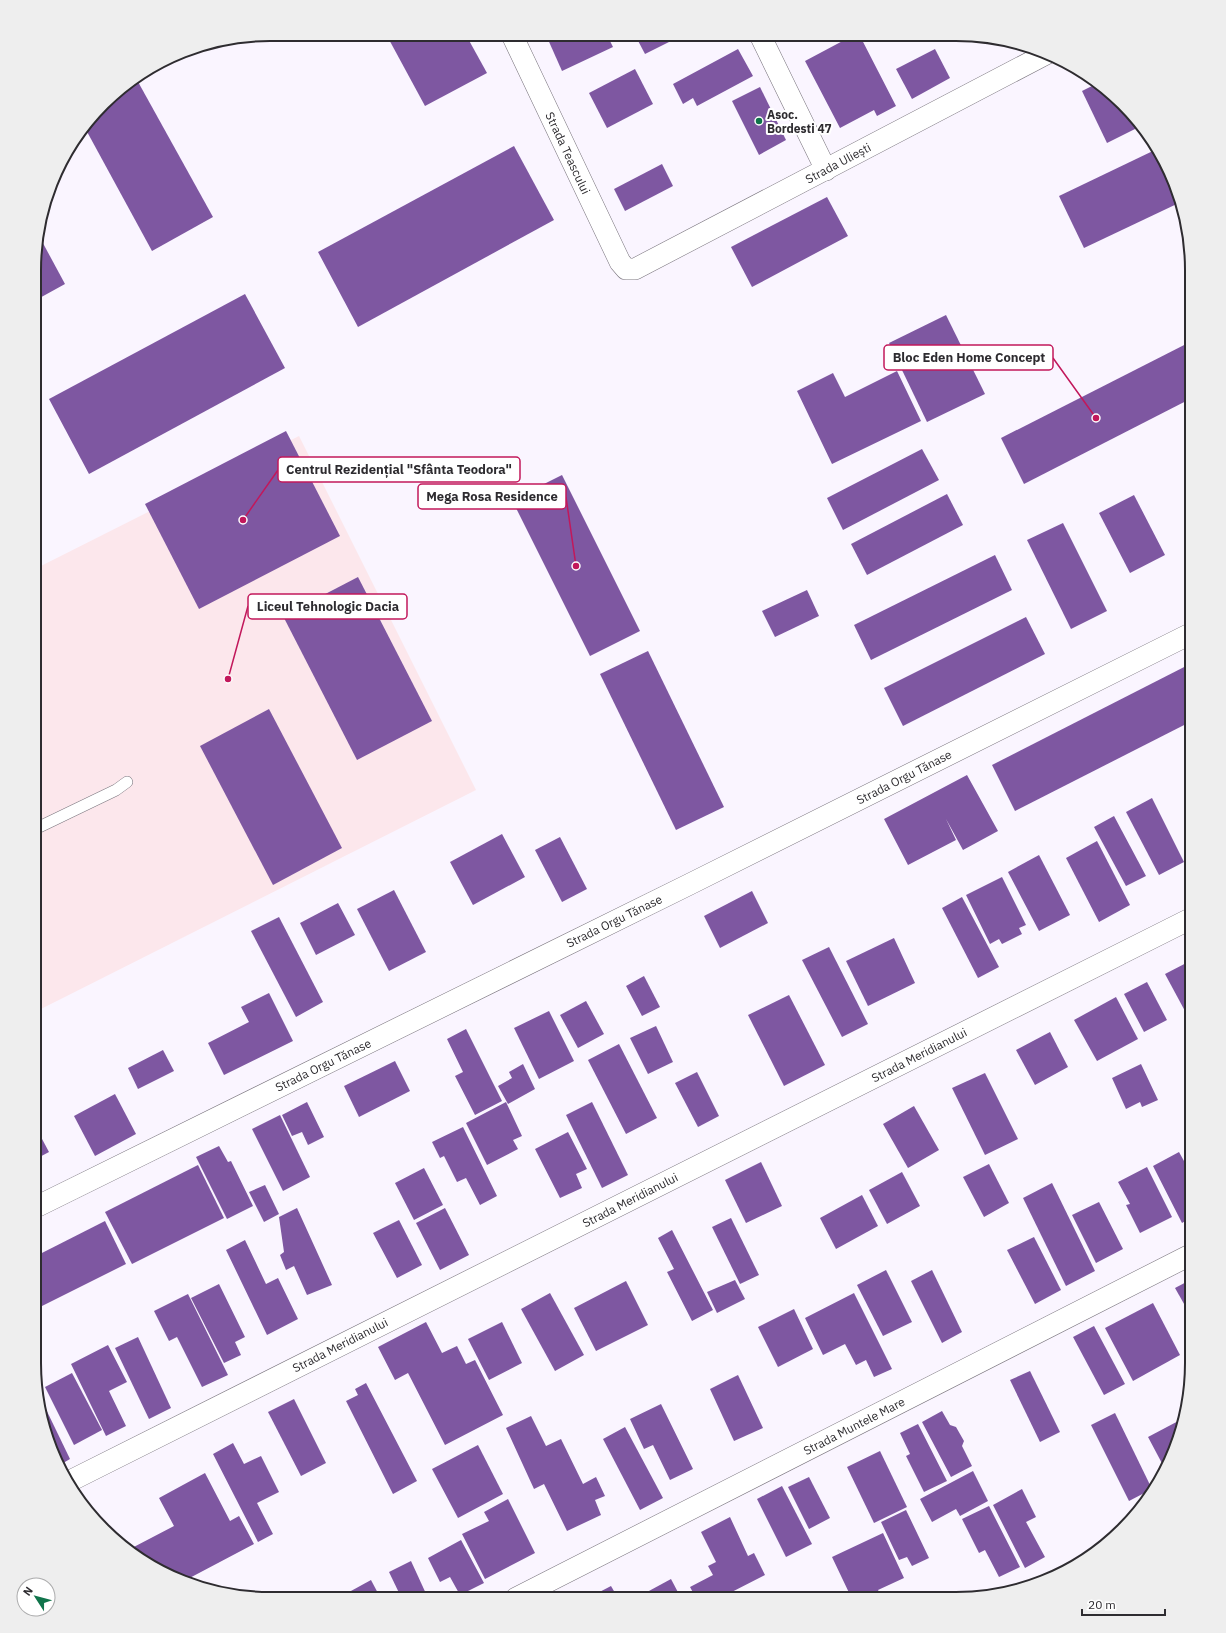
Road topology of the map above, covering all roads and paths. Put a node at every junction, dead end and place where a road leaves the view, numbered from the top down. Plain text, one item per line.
1 (515, 41) edge
2 (763, 41) edge
3 (1041, 57) edge
4 (826, 170) junction
5 (626, 269) joint
6 (1185, 636) edge
7 (127, 782) dead end
8 (41, 826) edge
9 (1185, 922) edge
10 (41, 1205) edge
11 (1185, 1258) edge
12 (73, 1479) edge
13 (528, 1592) edge

1 - 5 street, Strada Teascului
2 - 4 street
3 - 4 street, Strada Uliești
4 - 5 street, Strada Uliești
6 - 10 street, Strada Orgu Tănase
7 - 8 lane
9 - 12 street, Strada Meridianului
11 - 13 street, Strada Muntele Mare

